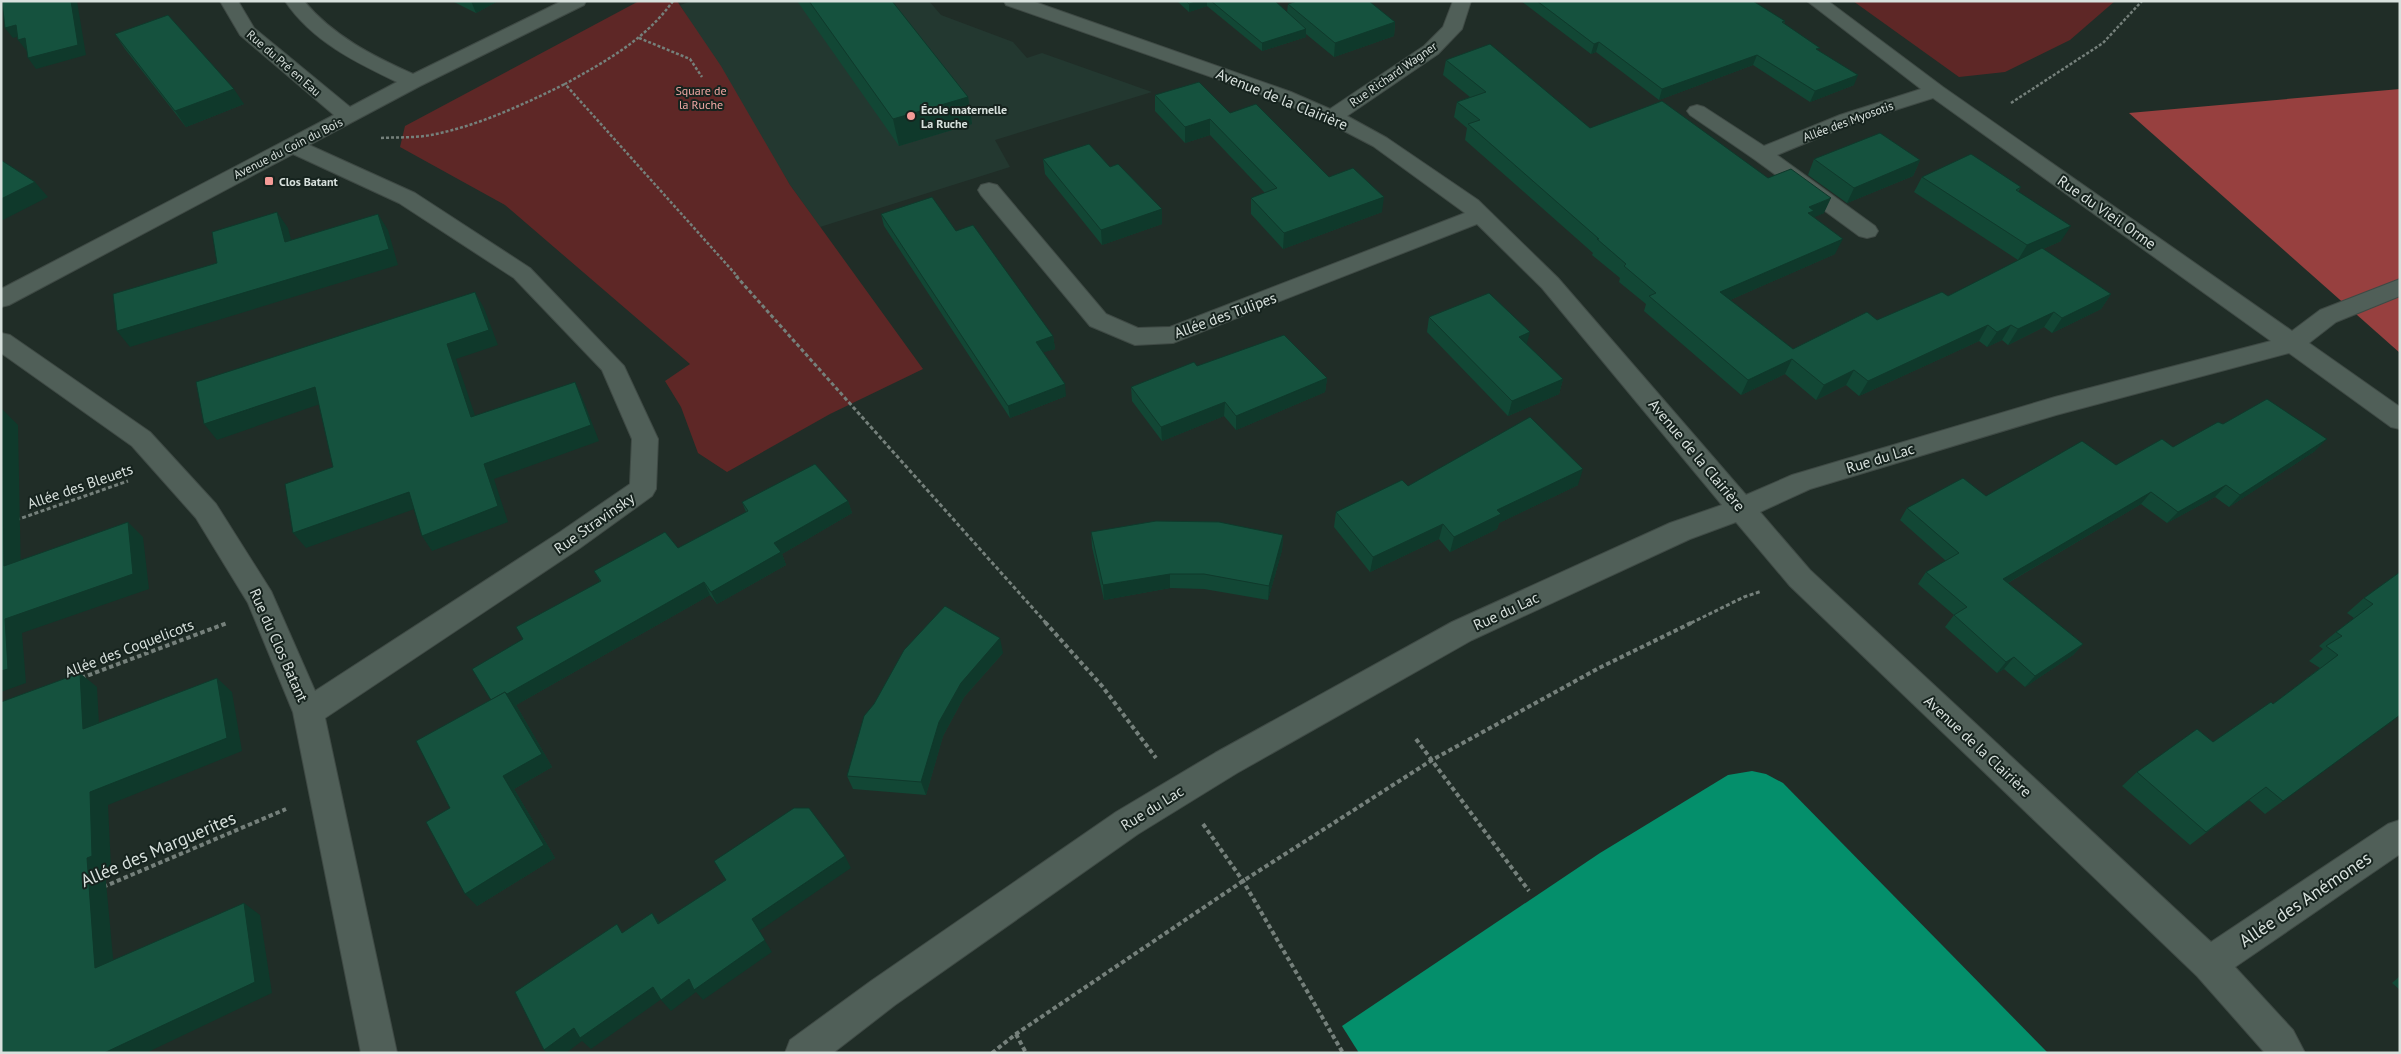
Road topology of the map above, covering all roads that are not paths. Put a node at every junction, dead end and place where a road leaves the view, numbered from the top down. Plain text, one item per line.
1 (229, 1) edge
2 (320, 1) edge
3 (577, 1) edge
4 (1013, 1) edge
5 (1462, 1) edge
6 (1816, 1) edge
7 (297, 6) edge
8 (413, 82) junction
9 (1936, 91) junction
10 (1697, 112) dead end
11 (348, 116) junction
12 (1332, 117) junction
13 (292, 145) junction
14 (1762, 154) junction
15 (990, 190) dead end
16 (1480, 216) junction
17 (1867, 231) dead end
18 (2400, 287) edge
19 (1, 299) edge
20 (1, 341) edge
21 (2292, 344) junction
22 (2400, 420) edge
23 (1742, 509) junction
24 (308, 712) junction
25 (2400, 835) edge
26 (2209, 964) junction
27 (379, 1053) edge
28 (803, 1053) edge
29 (2287, 1053) edge

1 - 11 street, Rue du Pré en Eau
2 - 7 street
3 - 8 street, Avenue du Coin du Bois
4 - 12 street, Avenue de la Clairière
5 - 12 street, Rue Richard Wagner
6 - 9 street, Rue du Vieil Orme
7 - 8 street
8 - 11 street, Avenue du Coin du Bois
9 - 14 street, Allée des Myosotis
9 - 21 street, Rue du Vieil Orme
10 - 14 street
11 - 13 street, Avenue du Coin du Bois
12 - 16 street, Avenue de la Clairière
13 - 19 street, Avenue du Coin du Bois
13 - 24 street, Rue Stravinsky
14 - 17 street
15 - 16 street, Allée des Tulipes
16 - 23 street, Avenue de la Clairière
18 - 21 street
20 - 24 street, Rue du Clos Batant
21 - 22 street, Rue du Vieil Orme
21 - 23 street, Rue du Lac
23 - 26 street, Avenue de la Clairière
23 - 28 street, Rue du Lac
24 - 27 street, Rue du Clos Batant
25 - 26 street, Allée des Anémones
26 - 29 street, Avenue de la Clairière

